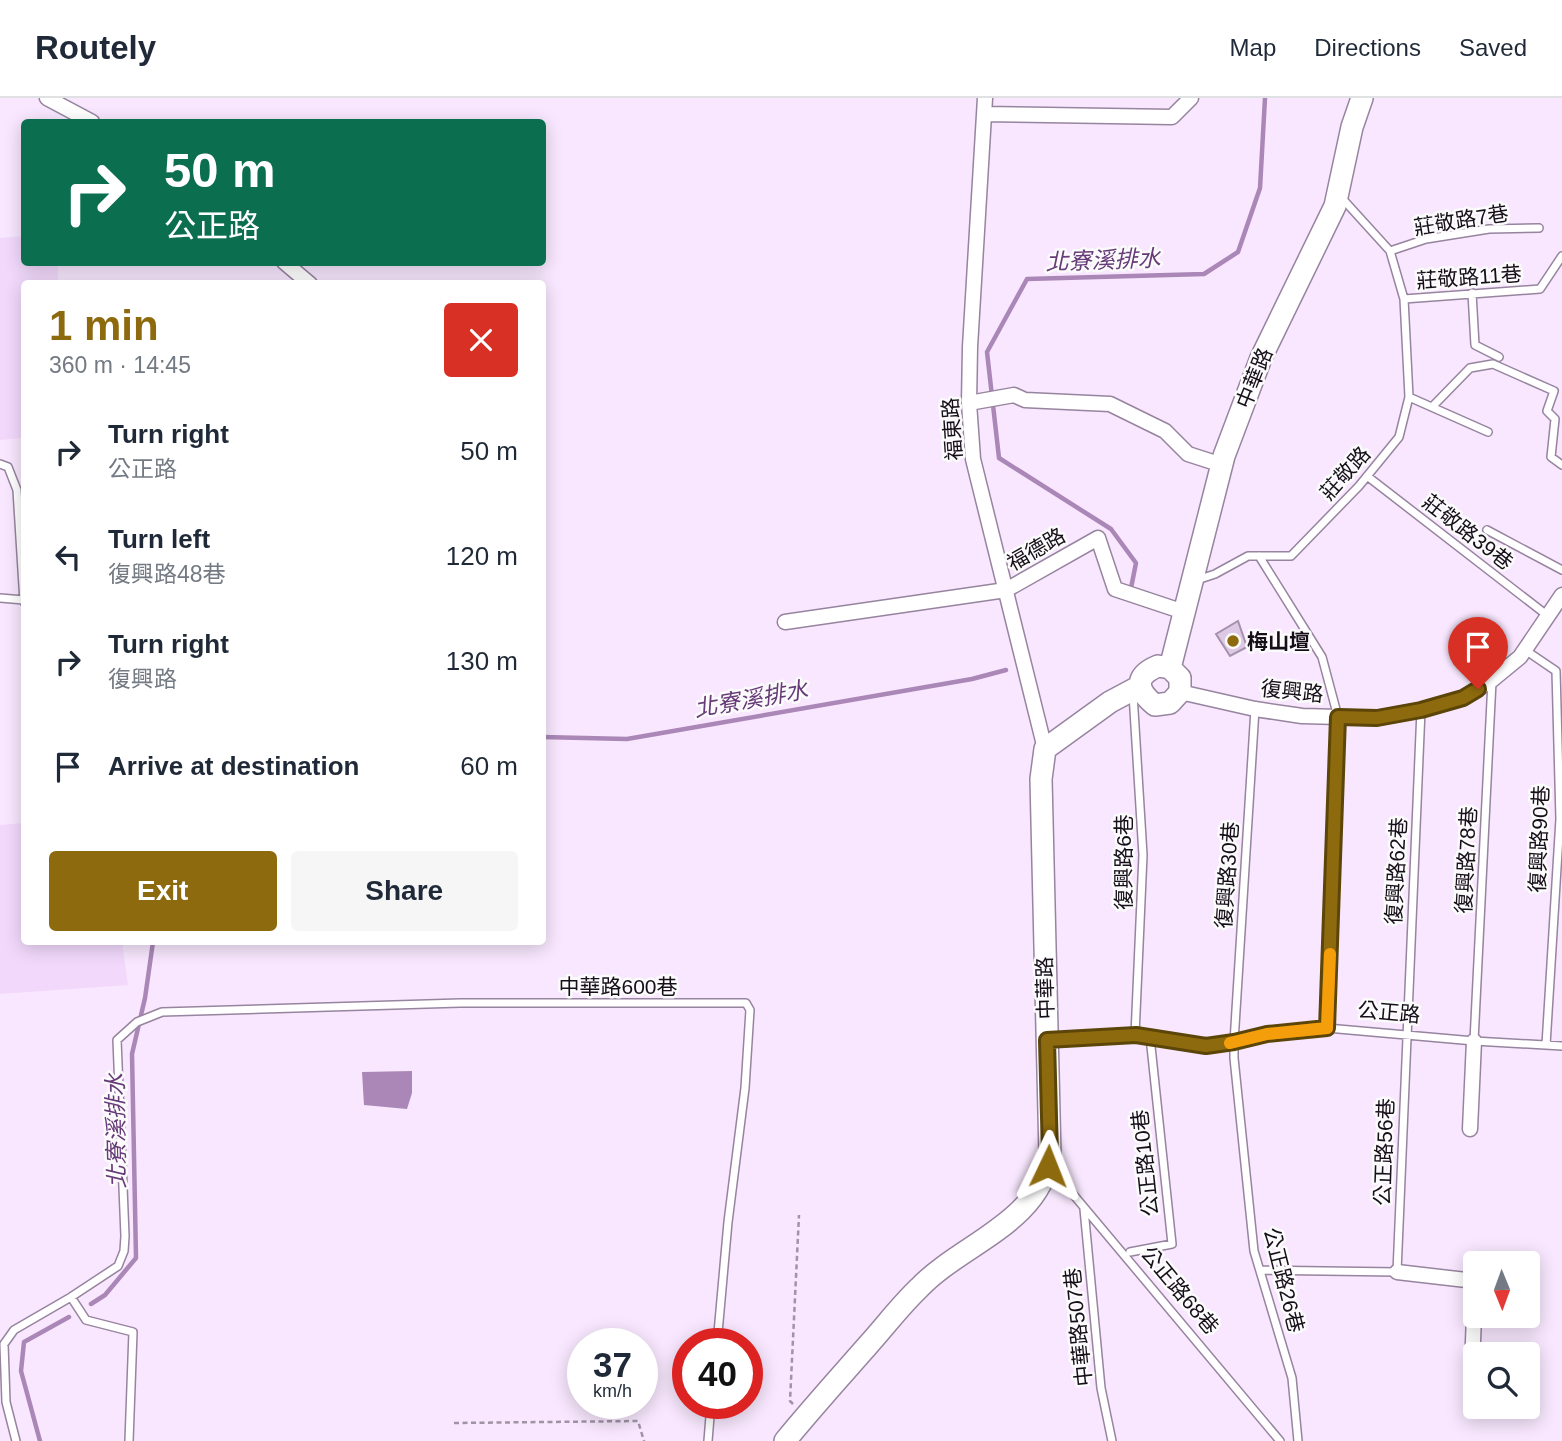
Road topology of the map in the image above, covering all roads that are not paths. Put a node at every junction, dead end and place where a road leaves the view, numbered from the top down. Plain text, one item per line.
1 (47, 98) edge
2 (985, 98) edge
3 (1191, 98) edge
4 (1362, 98) edge
5 (984, 114) junction
6 (86, 119) edge
7 (1338, 193) junction
8 (1539, 228) dead end
9 (1390, 251) junction
10 (1562, 256) edge
11 (289, 266) edge
12 (305, 280) edge
13 (1472, 293) junction
14 (1404, 299) junction
15 (1499, 357) dead end
16 (1409, 397) junction
17 (969, 403) junction
18 (1432, 407) junction
19 (1488, 432) dead end
20 (0, 464) edge
21 (1562, 465) edge
22 (1222, 466) junction
23 (1367, 476) junction
24 (1488, 530) dead end
25 (21, 553) edge
26 (1259, 556) junction
27 (1562, 570) edge
28 (1192, 582) junction
29 (1006, 590) junction
30 (1562, 595) edge
31 (0, 597) edge
32 (21, 600) edge
33 (1184, 612) junction
34 (1548, 616) junction
35 (785, 622) dead end
36 (1525, 650) junction
37 (1170, 668) junction
38 (1492, 680) junction
39 (1136, 688) junction
40 (1180, 692) junction
41 (1255, 709) junction
42 (1421, 710) junction
43 (1338, 717) junction
44 (1045, 749) junction
45 (1561, 819) edge
46 (1327, 1028) junction
47 (1406, 1034) junction
48 (1136, 1035) junction
49 (1150, 1037) junction
50 (1047, 1040) junction
51 (1474, 1041) junction
52 (1234, 1042) junction
53 (1546, 1045) junction
54 (1562, 1046) edge
55 (1470, 1129) dead end
56 (1048, 1166) junction
57 (1084, 1208) junction
58 (1130, 1252) dead end
59 (1260, 1270) junction
60 (1397, 1272) junction
61 (1463, 1280) edge
62 (71, 1297) junction
63 (718, 1328) edge
64 (710, 1419) edge
65 (16, 1441) edge
66 (129, 1441) edge
67 (708, 1441) edge
68 (785, 1441) edge
69 (1112, 1441) edge
70 (1280, 1441) edge
71 (1298, 1441) edge

1 - 6 street
2 - 5 street, 福東路
3 - 5 street
4 - 7 street, 中華路
5 - 17 street, 福東路
7 - 9 lane
7 - 22 street, 中華路
8 - 9 lane, 莊敬路7巷
9 - 14 lane, 莊敬路
10 - 13 lane, 莊敬路11巷
11 - 12 street
13 - 14 lane, 莊敬路11巷
13 - 15 lane
14 - 16 lane, 莊敬路
16 - 18 lane
16 - 23 lane, 莊敬路
17 - 22 street
17 - 29 street, 福東路
18 - 19 lane
18 - 21 lane
20 - 25 lane
22 - 28 street, 中華路
23 - 26 lane, 莊敬路
23 - 34 lane, 莊敬路39巷
24 - 27 lane
26 - 28 lane, 莊敬路
26 - 43 lane
28 - 33 street, 中華路
29 - 33 street, 福德路
29 - 35 street, 福德路
29 - 44 street, 福東路
30 - 34 street, 復興路
31 - 32 lane
33 - 37 street, 中華路
34 - 36 street, 復興路
36 - 38 street, 復興路
36 - 45 lane, 復興路90巷
37 - 39 street
37 - 40 street
38 - 42 street, 復興路
38 - 51 lane, 復興路78巷
39 - 40 street
39 - 44 street
39 - 48 lane, 復興路6巷
40 - 41 street, 復興路
41 - 43 street, 復興路
41 - 52 lane, 復興路30巷
42 - 43 street, 復興路
42 - 47 lane, 復興路62巷
43 - 46 lane
44 - 50 street, 中華路
45 - 53 lane, 復興路90巷
46 - 47 lane, 公正路
46 - 52 lane, 公正路
47 - 51 lane, 公正路
47 - 60 lane, 公正路56巷
48 - 49 lane, 公正路
48 - 50 lane, 公正路
49 - 52 lane, 公正路
49 - 58 lane, 公正路10巷
50 - 56 street, 中華路
51 - 53 lane, 公正路
51 - 55 street
52 - 59 lane, 公正路26巷
53 - 54 lane, 公正路
56 - 57 lane, 公正路68巷
56 - 68 street, 中華路
57 - 69 lane, 中華路507巷
57 - 70 lane, 公正路68巷
59 - 60 lane
59 - 71 lane, 公正路26巷
60 - 61 street
62 - 63 lane, 中華路600巷
62 - 65 lane
62 - 66 lane
64 - 67 lane

